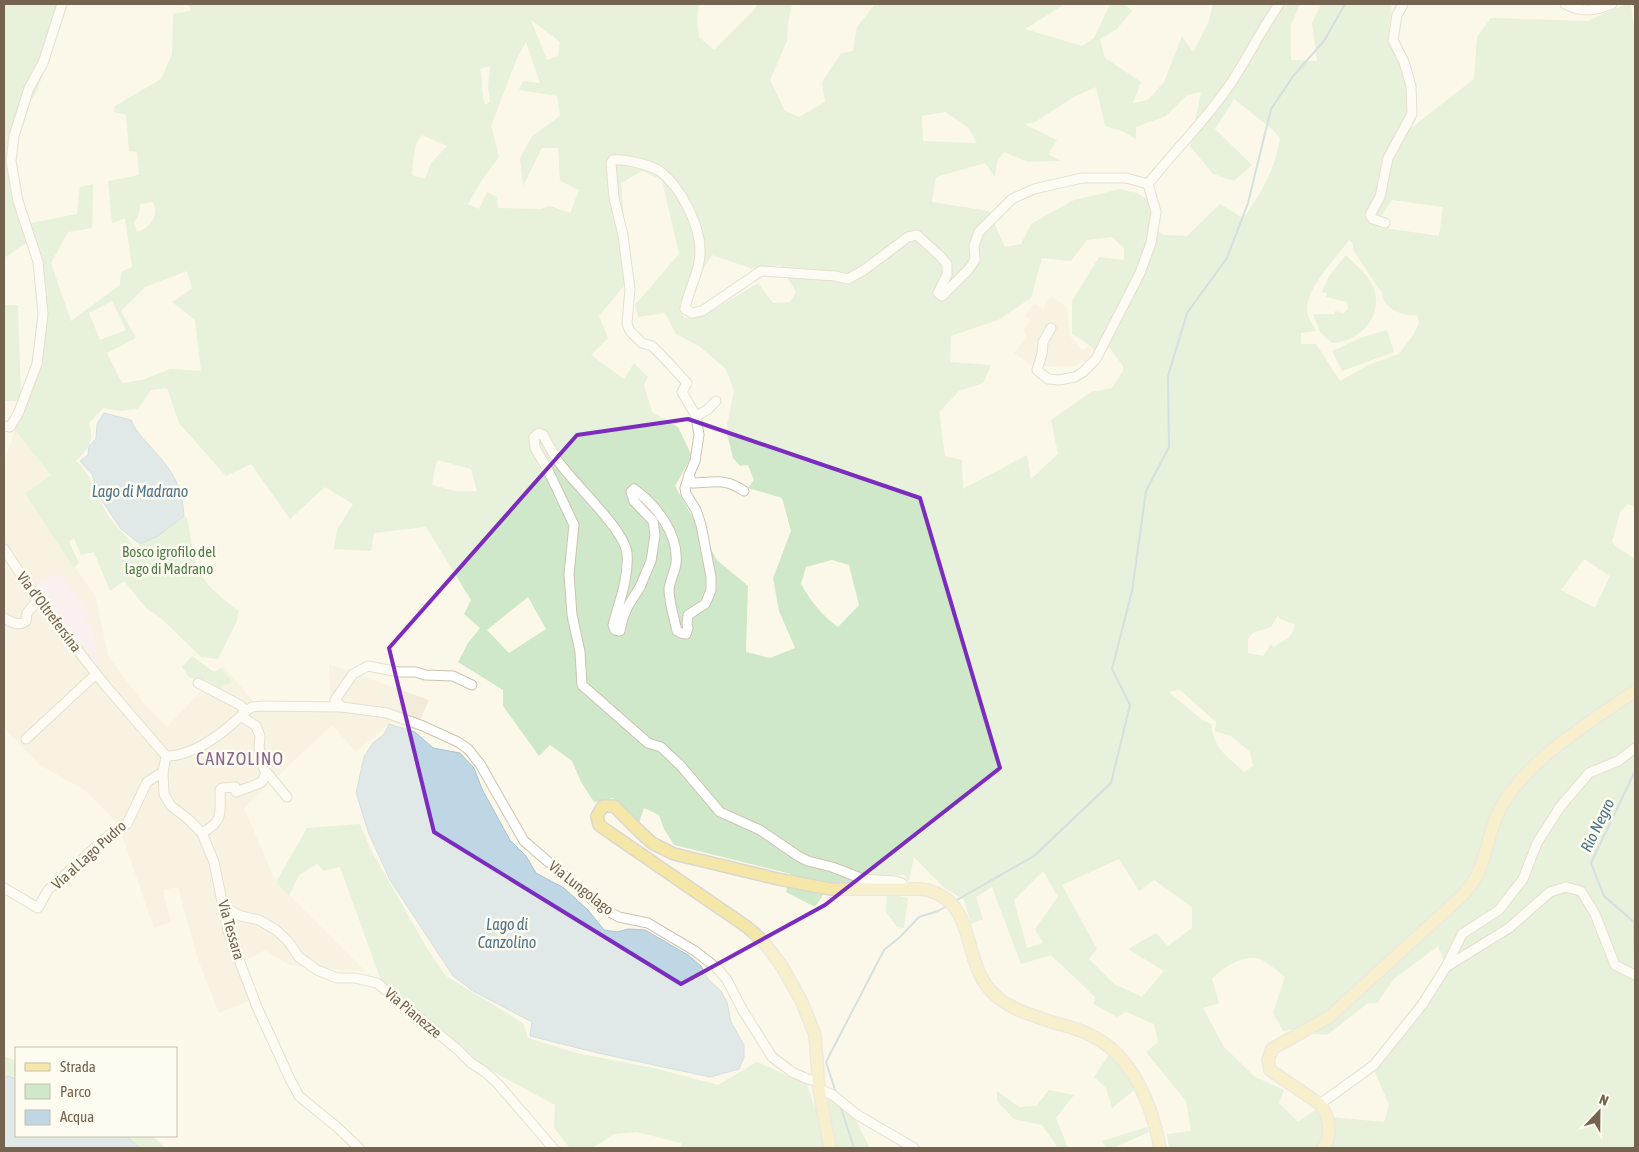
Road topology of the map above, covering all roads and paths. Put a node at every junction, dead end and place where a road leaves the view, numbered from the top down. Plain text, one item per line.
1 (62, 4) edge
2 (1279, 4) edge
3 (1403, 4) edge
4 (1564, 4) edge
5 (1612, 4) edge
6 (1148, 184) junction
7 (1386, 224) dead end
8 (1051, 328) dead end
9 (716, 401) dead end
10 (696, 416) junction
11 (4, 426) edge
12 (688, 475) junction
13 (744, 491) dead end
14 (4, 549) edge
15 (38, 600) junction
16 (4, 618) edge
17 (96, 674) junction
18 (198, 683) dead end
19 (472, 685) dead end
20 (1635, 691) edge
21 (339, 704) junction
22 (243, 713) junction
23 (26, 739) dead end
24 (1635, 748) edge
25 (166, 756) junction
26 (163, 772) junction
27 (266, 773) junction
28 (287, 797) dead end
29 (202, 833) junction
30 (4, 888) edge
31 (902, 888) junction
32 (224, 908) junction
33 (1446, 967) junction
34 (1635, 975) edge
35 (818, 1084) junction
36 (1320, 1104) junction
37 (359, 1148) edge
38 (553, 1148) edge
39 (830, 1148) edge
40 (914, 1148) edge
41 (1160, 1148) edge
42 (1323, 1148) edge

1 - 11 street
2 - 6 street
3 - 7 street
4 - 5 street
6 - 8 street
6 - 10 street
9 - 10 street
10 - 12 street
12 - 13 street
12 - 31 street
14 - 15 street, Via d'Oltrefersina
15 - 16 street
15 - 17 street, Via d'Oltrefersina
17 - 23 street
17 - 25 street, Via d'Oltrefersina
18 - 22 street
19 - 21 street
20 - 36 main road
21 - 22 street, Via Lungolago
21 - 35 street, Via Lungolago
22 - 25 street
22 - 27 street
24 - 33 street
25 - 26 street, Via Tessara
26 - 29 street, Via Tessara
26 - 30 street, Via al Lago Pudro
27 - 28 street
27 - 29 street
29 - 32 street, Via Tessara
31 - 35 main road
31 - 41 main road
32 - 37 street, Via Tessara
32 - 38 street, Via Pianezze
33 - 34 street
33 - 36 street
35 - 39 main road
35 - 40 street, Via Lungolago
36 - 42 main road

